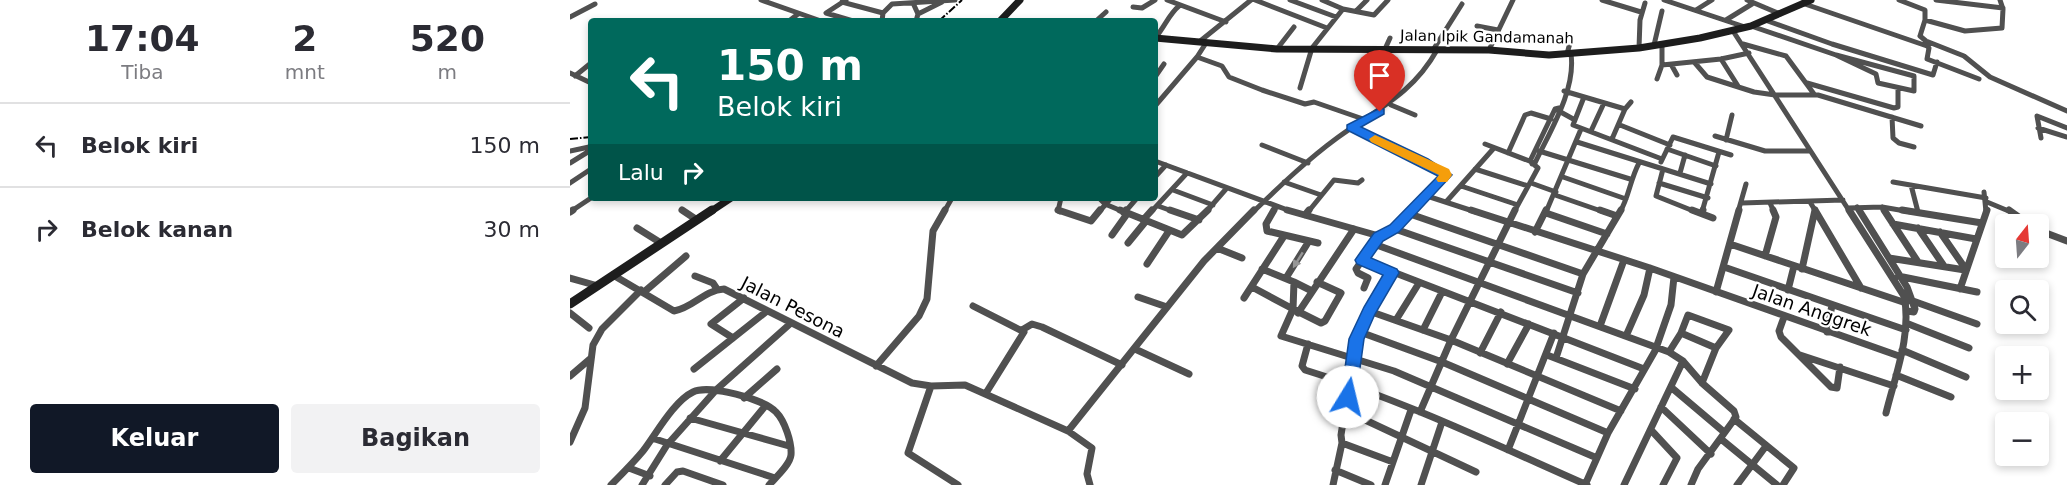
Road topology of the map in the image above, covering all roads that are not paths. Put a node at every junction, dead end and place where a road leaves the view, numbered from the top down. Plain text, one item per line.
1 (761, 0) edge
2 (780, 0) edge
3 (955, 0) edge
4 (1020, 0) edge
5 (1155, 0) edge
6 (1167, 0) edge
7 (1253, 0) edge
8 (1290, 0) edge
9 (1322, 0) edge
10 (1345, 0) edge
11 (1367, 0) edge
12 (1388, 0) edge
13 (1513, 0) edge
14 (1602, 0) edge
15 (1664, 0) edge
16 (1712, 0) edge
17 (1811, 0) edge
18 (1899, 0) edge
19 (1936, 0) edge
20 (1980, 0) edge
21 (2000, 0) edge
22 (844, 1) edge
23 (892, 1) edge
24 (914, 1) edge
25 (943, 1) edge
26 (1749, 1) edge
27 (1462, 3) dead end
28 (1645, 3) dead end
29 (1802, 3) junction
30 (595, 4) dead end
31 (1302, 4) junction
32 (772, 5) junction
33 (1179, 6) junction
34 (1982, 6) junction
35 (1341, 7) junction
36 (1133, 8) dead end
37 (2003, 8) junction
38 (1696, 10) junction
39 (1356, 11) junction
40 (1662, 11) dead end
41 (1106, 12) dead end
42 (1641, 12) junction
43 (826, 13) junction
44 (883, 13) junction
45 (1289, 13) junction
46 (798, 14) junction
47 (918, 14) junction
48 (1780, 14) junction
49 (570, 16) edge
50 (1336, 17) junction
51 (793, 18) edge
52 (812, 18) edge
53 (821, 18) edge
54 (843, 18) edge
55 (882, 18) edge
56 (917, 18) edge
57 (1003, 18) edge
58 (1099, 18) edge
59 (1726, 20) junction
60 (1765, 20) junction
61 (1925, 20) junction
62 (1226, 22) junction
63 (1477, 26) dead end
64 (1293, 27) dead end
65 (1748, 27) junction
66 (1327, 28) junction
67 (1498, 30) junction
68 (1734, 30) junction
69 (1158, 34) edge
70 (1158, 38) edge
71 (1390, 38) dead end
72 (1571, 39) dead end
73 (1203, 42) junction
74 (1662, 44) junction
75 (1654, 45) junction
76 (1744, 45) junction
77 (1312, 48) junction
78 (1639, 48) junction
79 (1277, 49) junction
80 (1373, 49) junction
81 (1385, 49) junction
82 (1435, 50) junction
83 (1489, 50) junction
84 (1749, 53) junction
85 (1569, 54) junction
86 (1836, 55) junction
87 (1197, 57) junction
88 (1720, 59) junction
89 (1937, 62) junction
90 (1695, 63) junction
91 (1164, 64) dead end
92 (588, 65) edge
93 (1662, 66) junction
94 (1672, 66) junction
95 (1158, 73) edge
96 (573, 75) edge
97 (1357, 75) dead end
98 (1677, 75) dead end
99 (1657, 79) dead end
100 (1979, 79) dead end
101 (588, 82) edge
102 (1806, 83) junction
103 (1738, 87) junction
104 (1300, 88) dead end
105 (1898, 89) junction
106 (1564, 91) junction
107 (1814, 94) junction
108 (1775, 95) junction
109 (1584, 98) junction
110 (1158, 102) edge
111 (1631, 102) dead end
112 (1604, 103) junction
113 (1391, 105) junction
114 (1558, 109) junction
115 (1625, 110) junction
116 (2067, 110) edge
117 (1415, 115) dead end
118 (1732, 115) dead end
119 (1892, 117) junction
120 (1551, 118) junction
121 (1366, 120) junction
122 (1575, 120) junction
123 (1620, 125) junction
124 (1921, 126) dead end
125 (1351, 128) junction
126 (2038, 128) junction
127 (2067, 128) edge
128 (1549, 129) junction
129 (1581, 129) junction
130 (1592, 131) junction
131 (1714, 136) dead end
132 (2067, 137) edge
133 (2041, 138) dead end
134 (1612, 139) junction
135 (1726, 141) junction
136 (1577, 142) junction
137 (1485, 144) dead end
138 (1262, 146) dead end
139 (1668, 147) junction
140 (1914, 147) dead end
141 (1494, 148) junction
142 (588, 149) edge
143 (588, 150) edge
144 (570, 151) edge
145 (1538, 151) junction
146 (1810, 151) junction
147 (1719, 152) junction
148 (1508, 153) junction
149 (1685, 155) junction
150 (1731, 155) dead end
151 (1662, 159) junction
152 (1569, 160) junction
153 (1158, 162) edge
154 (570, 163) edge
155 (1308, 163) junction
156 (1533, 163) junction
157 (1639, 163) junction
158 (1166, 165) junction
159 (1716, 166) junction
160 (1660, 168) junction
161 (1475, 169) junction
162 (588, 171) edge
163 (1187, 173) junction
164 (1680, 173) junction
165 (1158, 174) edge
166 (1563, 177) junction
167 (1630, 179) junction
168 (1362, 180) dead end
169 (1284, 182) junction
170 (1893, 182) dead end
171 (570, 183) edge
172 (1659, 183) junction
173 (1529, 184) junction
174 (1711, 184) junction
175 (1746, 184) dead end
176 (1911, 185) junction
177 (1461, 186) junction
178 (1226, 189) junction
179 (1173, 190) junction
180 (1556, 194) junction
181 (1321, 195) junction
182 (1427, 196) junction
183 (1986, 197) junction
184 (1708, 198) junction
185 (1626, 199) junction
186 (588, 200) edge
187 (1843, 200) junction
188 (726, 201) edge
189 (950, 201) edge
190 (1060, 201) edge
191 (1102, 201) edge
192 (1108, 201) edge
193 (1135, 201) edge
194 (1446, 202) junction
195 (1742, 202) junction
196 (1810, 202) junction
197 (1264, 203) junction
198 (1770, 203) junction
199 (1105, 204) junction
200 (1212, 205) junction
201 (1518, 205) junction
202 (1158, 206) junction
203 (1276, 207) junction
204 (1857, 207) junction
205 (1882, 207) junction
206 (1848, 208) junction
207 (682, 210) dead end
208 (1815, 210) junction
209 (570, 212) edge
210 (1126, 213) junction
211 (1546, 213) junction
212 (1702, 213) junction
213 (1918, 213) junction
214 (1410, 214) junction
215 (2015, 214) edge
216 (1305, 215) junction
217 (1617, 216) junction
218 (1713, 218) dead end
219 (697, 220) junction
220 (1199, 220) junction
221 (1145, 221) junction
222 (1508, 222) junction
223 (1982, 223) junction
224 (1893, 224) junction
225 (637, 228) dead end
226 (1918, 228) junction
227 (1354, 229) junction
228 (1395, 229) junction
229 (1168, 231) junction
230 (1535, 232) junction
231 (1940, 232) junction
232 (1607, 234) junction
233 (2049, 234) edge
234 (1112, 235) dead end
235 (1284, 236) junction
236 (1379, 236) junction
237 (1976, 239) junction
238 (1309, 241) junction
239 (2067, 241) edge
240 (661, 243) junction
241 (1128, 243) dead end
242 (1318, 243) dead end
243 (1374, 244) junction
244 (1730, 244) junction
245 (1498, 246) junction
246 (1216, 248) junction
247 (1595, 252) junction
248 (686, 256) dead end
249 (1765, 256) junction
250 (1242, 258) dead end
251 (1888, 258) junction
252 (1362, 260) junction
253 (1624, 260) junction
254 (1918, 262) junction
255 (1147, 264) dead end
256 (1490, 264) junction
257 (1794, 266) junction
258 (1944, 266) junction
259 (1724, 267) junction
260 (1650, 268) junction
261 (1262, 269) junction
262 (1802, 269) junction
263 (1965, 269) junction
264 (1392, 273) junction
265 (1583, 274) junction
266 (613, 275) junction
267 (1890, 275) junction
268 (694, 276) dead end
269 (1900, 276) junction
270 (1674, 277) junction
271 (570, 278) edge
272 (1286, 278) junction
273 (1294, 282) junction
274 (1317, 282) junction
275 (1419, 283) junction
276 (1480, 283) junction
277 (598, 286) junction
278 (1252, 286) junction
279 (1364, 288) dead end
280 (1862, 288) junction
281 (1960, 288) junction
282 (717, 289) junction
283 (1788, 290) junction
284 (643, 291) junction
285 (1312, 291) junction
286 (1442, 292) junction
287 (1716, 292) junction
288 (1977, 292) dead end
289 (1578, 294) junction
290 (1138, 297) dead end
291 (744, 298) junction
292 (1244, 298) dead end
293 (1471, 302) junction
294 (570, 304) edge
295 (1832, 305) junction
296 (1908, 305) junction
297 (973, 306) dead end
298 (1167, 307) junction
299 (767, 311) junction
300 (1296, 311) junction
301 (1369, 311) junction
302 (1501, 312) junction
303 (570, 313) edge
304 (1570, 315) junction
305 (1784, 317) junction
306 (1396, 320) junction
307 (791, 323) junction
308 (1529, 324) junction
309 (1977, 324) dead end
310 (1600, 326) junction
311 (1906, 326) junction
312 (589, 328) dead end
313 (1022, 330) junction
314 (1423, 330) junction
315 (1360, 332) junction
316 (1827, 332) junction
317 (1681, 333) junction
318 (1558, 335) junction
319 (1626, 336) junction
320 (733, 338) junction
321 (1450, 340) junction
322 (1308, 344) junction
323 (1655, 347) junction
324 (1716, 348) junction
325 (1969, 348) dead end
326 (1135, 349) junction
327 (1670, 352) junction
328 (1480, 353) junction
329 (1900, 353) junction
330 (1799, 354) junction
331 (1547, 355) junction
332 (591, 358) junction
333 (1354, 358) junction
334 (1556, 358) junction
335 (1683, 361) junction
336 (1442, 362) junction
337 (1507, 364) junction
338 (1122, 365) junction
339 (876, 366) junction
340 (1840, 367) junction
341 (694, 369) dead end
342 (777, 369) dead end
343 (1644, 369) junction
344 (1189, 374) dead end
345 (1896, 375) junction
346 (570, 376) edge
347 (1539, 377) junction
348 (1966, 377) dead end
349 (1702, 383) junction
350 (1351, 384) junction
351 (932, 386) junction
352 (1894, 386) junction
353 (1431, 387) junction
354 (1672, 388) junction
355 (717, 389) junction
356 (1635, 389) junction
357 (986, 393) junction
358 (1951, 397) dead end
359 (744, 398) junction
360 (1529, 400) junction
361 (766, 405) junction
362 (1661, 407) junction
363 (1411, 410) junction
364 (1346, 411) junction
365 (1621, 411) junction
366 (1420, 412) junction
367 (1887, 413) dead end
368 (690, 418) junction
369 (1734, 419) junction
370 (1442, 422) junction
371 (1517, 423) junction
372 (573, 429) edge
373 (1651, 430) junction
374 (1068, 431) junction
375 (1608, 433) junction
376 (743, 435) junction
377 (1402, 436) junction
378 (1722, 436) junction
379 (652, 438) junction
380 (570, 442) edge
381 (1342, 443) junction
382 (667, 445) junction
383 (789, 446) junction
384 (1766, 446) junction
385 (1508, 450) junction
386 (1434, 451) junction
387 (1711, 454) junction
388 (1597, 458) junction
389 (720, 461) junction
390 (1393, 462) junction
391 (1751, 465) junction
392 (629, 468) junction
393 (1335, 470) junction
394 (1476, 472) dead end
395 (775, 478) junction
396 (947, 478) junction
397 (646, 482) edge
398 (1666, 484) edge
399 (611, 485) edge
400 (665, 485) edge
401 (723, 485) edge
402 (769, 485) edge
403 (940, 485) edge
404 (958, 485) edge
405 (1090, 485) edge
406 (1333, 485) edge
407 (1371, 485) edge
408 (1385, 485) edge
409 (1421, 485) edge
410 (1586, 485) edge
411 (1624, 485) edge
412 (1691, 485) edge
413 (1737, 485) edge
414 (1777, 485) edge
415 (1783, 485) edge

1 - 32 street
2 - 32 street
3 - 25 street
4 - 57 street
5 - 36 street
6 - 33 street
7 - 45 street
7 - 62 street
8 - 31 street
9 - 35 street
10 - 35 street
11 - 39 street
12 - 39 street
13 - 67 street
14 - 42 street
15 - 38 street
16 - 38 street
17 - 29 street, Jalan Ipik Gandamanah
18 - 61 street
19 - 34 street
20 - 34 street
21 - 37 street
22 - 43 street
22 - 44 street
23 - 24 street
23 - 44 street
24 - 25 street
24 - 47 street
25 - 47 street
26 - 48 street
26 - 59 street
27 - 82 street
28 - 42 street
29 - 48 street, Jalan Ipik Gandamanah
29 - 89 street
30 - 49 street
31 - 45 street
31 - 50 street
32 - 46 street
33 - 62 street
33 - 69 street
34 - 37 street
35 - 39 street
35 - 50 street
37 - 61 street
38 - 59 street
40 - 75 street
41 - 58 street
42 - 78 street
43 - 53 street
43 - 54 street
44 - 55 street
45 - 66 street
46 - 51 street
46 - 52 street
47 - 56 street
48 - 60 street, Jalan Ipik Gandamanah
50 - 66 street
59 - 65 street
60 - 65 street, Jalan Ipik Gandamanah
60 - 89 street
61 - 116 street
62 - 73 street
63 - 67 street
64 - 79 street
65 - 68 street, Jalan Ipik Gandamanah
65 - 86 street
66 - 77 street
67 - 83 street
68 - 74 street, Jalan Ipik Gandamanah
68 - 76 street
70 - 73 street, Jalan Ipik Gandamanah
71 - 81 street
72 - 85 street
73 - 79 street, Jalan Ipik Gandamanah
73 - 87 street
74 - 75 street, Jalan Ipik Gandamanah
74 - 93 street
75 - 78 street, Jalan Ipik Gandamanah
76 - 84 street
76 - 102 street
77 - 79 street, Jalan Ipik Gandamanah
77 - 80 street, Jalan Ipik Gandamanah
77 - 104 street
78 - 85 street, Jalan Ipik Gandamanah
80 - 81 street, Jalan Ipik Gandamanah
80 - 97 street
81 - 82 street, Jalan Ipik Gandamanah
82 - 83 street, Jalan Ipik Gandamanah
82 - 113 street
83 - 85 street, Jalan Ipik Gandamanah
84 - 88 street
84 - 108 street
85 - 106 street
86 - 105 street
86 - 105 street
87 - 110 street
87 - 121 street
88 - 90 street
88 - 103 street
89 - 100 street
90 - 94 street
90 - 103 street
91 - 95 street
92 - 96 street
93 - 94 street
93 - 99 street
94 - 98 street
96 - 101 street
102 - 105 street
102 - 107 street
103 - 108 street
106 - 109 street
106 - 114 street
107 - 108 street
107 - 119 street
108 - 146 street
109 - 112 street
109 - 122 street
111 - 115 street
112 - 115 street
112 - 130 street
113 - 117 street
113 - 121 street
114 - 120 street
114 - 122 street
114 - 128 street
115 - 123 street
118 - 135 street
119 - 124 street
119 - 140 street
120 - 128 street
120 - 148 street
121 - 125 street
122 - 129 street
123 - 134 street
123 - 139 street
125 - 155 street
125 - 182 street
126 - 127 street
126 - 132 street
126 - 133 street
128 - 145 street
129 - 130 street
129 - 136 street
130 - 134 street
131 - 135 street
134 - 151 street
135 - 146 street
136 - 152 street
136 - 157 street
137 - 141 street
138 - 155 street
139 - 147 street
139 - 149 street
139 - 151 street
141 - 148 street
141 - 161 street
142 - 144 street
143 - 154 street
145 - 152 street
145 - 156 street
146 - 187 street
147 - 150 street
147 - 159 street
148 - 156 street
149 - 159 street
149 - 164 street
151 - 160 street
152 - 166 street
152 - 167 street
153 - 158 street
155 - 169 street
156 - 173 street
157 - 160 street
157 - 167 street
158 - 163 street
158 - 165 street
159 - 174 street
160 - 164 street
160 - 172 street
161 - 173 street
161 - 177 street
162 - 171 street
163 - 178 street
163 - 179 street
164 - 174 street
166 - 180 street
166 - 185 street
167 - 185 street
168 - 181 street
169 - 181 street
169 - 197 street
170 - 176 street
172 - 184 street
172 - 212 street
173 - 180 street
173 - 201 street
174 - 184 street
175 - 195 street
176 - 183 street
176 - 213 street
177 - 194 street
177 - 201 street
178 - 197 street
178 - 200 street
179 - 200 street
179 - 202 street
180 - 211 street
180 - 217 street
181 - 216 street
182 - 194 street, Jalan Anggrek
182 - 214 street
183 - 215 street
183 - 223 street
184 - 212 street
185 - 217 street
186 - 209 street
187 - 196 street
187 - 206 street
188 - 219 street
189 - 339 street
190 - 199 street
191 - 199 street
192 - 199 street
193 - 210 street
194 - 222 street, Jalan Anggrek
195 - 198 street
195 - 244 street
196 - 198 street
196 - 208 street
197 - 203 street
197 - 246 street
198 - 249 street
199 - 210 street
200 - 220 street
201 - 222 street
202 - 220 street
202 - 221 street
203 - 216 street
203 - 235 street
204 - 205 street
204 - 206 street
204 - 251 street
205 - 213 street
205 - 224 street
206 - 267 street
207 - 219 street
208 - 262 street
208 - 280 street
210 - 221 street
210 - 234 street
211 - 230 street
211 - 232 street
212 - 218 street
213 - 223 street
214 - 228 street
214 - 245 street
216 - 227 street
217 - 232 street
219 - 240 street
220 - 229 street
221 - 229 street
221 - 241 street
222 - 230 street, Jalan Anggrek
222 - 245 street
223 - 237 street
224 - 226 street
224 - 254 street
225 - 240 street
226 - 231 street
226 - 258 street
227 - 236 street
227 - 274 street
228 - 236 street
228 - 256 street
229 - 255 street
230 - 247 street, Jalan Anggrek
231 - 237 street
231 - 263 street
232 - 247 street
233 - 239 street
235 - 238 street
235 - 261 street
236 - 243 street
237 - 263 street
238 - 242 street
238 -> 272 street
240 - 266 street
243 - 252 street
243 - 276 street
244 - 249 street
244 - 259 street
245 - 256 street
245 - 265 street
246 - 250 street
246 - 298 street
247 - 253 street, Jalan Anggrek
247 - 265 street
248 - 284 street
249 - 257 street
251 - 254 street
251 - 269 street
252 - 264 street
252 - 279 street
253 - 260 street, Jalan Anggrek
253 - 310 street
254 - 258 street
256 - 276 street
256 - 289 street
257 - 262 street
257 - 283 street
258 - 263 street
259 - 283 street
259 - 287 street
260 - 270 street, Jalan Anggrek
260 - 319 street
261 - 272 street
261 - 278 street
262 - 280 street
263 - 281 street
264 - 275 street
264 - 301 street
265 - 289 street
266 - 277 street
266 - 284 street, Jalan Pesona
267 - 269 street
267 - 296 street
268 - 282 street
269 - 281 street
269 - 296 street
270 - 287 street, Jalan Anggrek
270 - 323 street
271 - 277 street
272 - 273 street
273 - 285 street
273 - 300 street
274 - 285 street
274 - 300 street
275 - 286 street
275 - 306 street
276 - 293 street
276 - 304 street
277 - 294 street
278 - 292 street
278 - 300 street
280 - 296 street
281 - 288 street
282 - 284 street, Jalan Pesona
282 - 291 street, Jalan Pesona
283 - 295 street
284 - 332 street
285 - 300 street
286 - 293 street
286 - 314 street
287 - 305 street, Jalan Anggrek
289 - 304 street
290 - 298 street
291 - 299 street, Jalan Pesona
291 - 320 street
293 - 302 street
293 - 321 street
295 - 311 street
295 - 316 street
296 - 309 street
296 - 311 street
297 - 313 street
298 - 326 street
299 - 307 street, Jalan Pesona
299 - 320 street
300 - 322 street
301 - 306 street
301 - 315 street
302 - 308 street
302 - 328 street
303 - 312 street
304 - 310 street
304 - 318 street
305 - 316 street, Jalan Anggrek
305 - 330 street
306 - 314 street
307 - 339 street, Jalan Pesona
307 - 355 street
308 - 318 street
308 - 337 street
310 - 319 street
311 - 325 street
311 - 329 street
313 - 338 street
313 - 357 street
314 - 321 street
315 - 333 street
315 - 336 street
316 - 329 street, Jalan Anggrek
317 - 324 street
317 - 324 street
317 - 327 street
318 - 331 street
318 - 334 street
318 - 343 street
319 - 323 street
320 - 341 street
321 - 328 street
321 - 336 street
322 - 333 street
322 - 350 street
323 - 327 street
323 - 343 street
324 - 349 street
326 - 338 street
326 - 344 street
327 - 335 street
328 - 337 street
329 - 345 street
329 - 348 street, Jalan Anggrek
330 - 340 street
330 - 340 street
331 - 334 street
331 - 347 street
332 - 346 street
332 - 372 street
333 - 350 street
333 - 353 street
334 - 356 street
335 - 349 street
335 - 354 street
336 - 353 street
336 - 360 street
337 - 347 street
338 - 374 street
339 - 351 street, Jalan Pesona
340 - 352 street
342 - 359 street
343 - 356 street
345 - 352 street
345 - 358 street
347 - 360 street
347 - 365 street
349 - 369 street
350 - 363 street
350 - 364 street
351 - 357 street, Jalan Pesona
351 - 396 street
352 - 367 street
353 - 366 street
353 - 371 street
354 - 362 street
354 - 378 street
355 - 359 street
355 - 368 street
355 - 379 street
356 - 365 street
357 - 374 street, Jalan Pesona
359 - 361 street
360 - 371 street
360 - 375 street
361 - 376 street
361 - 383 street
362 - 373 street
362 - 387 street
363 - 366 street
363 - 377 street
364 - 377 street
364 - 381 street
365 - 375 street
366 - 370 street
368 - 376 street
368 - 382 street
369 - 378 street
369 - 384 street
370 - 385 street
370 - 386 street
371 - 385 street
371 - 388 street
372 - 380 street
373 - 398 street
373 - 411 street
374 - 405 street, Jalan Pesona
375 - 388 street
376 - 383 street
376 - 389 street
377 - 386 street
377 - 390 street
378 - 387 street
378 - 391 street
379 - 382 street
379 - 392 street
381 - 390 street
381 - 393 street
382 - 389 street
382 - 397 street
383 - 395 street
384 - 391 street
384 - 415 street
385 - 410 street
386 - 394 street
386 - 409 street
387 - 412 street
388 - 410 street
389 - 395 street
390 - 408 street
391 - 413 street
391 - 414 street
392 - 397 street
392 - 399 street
393 - 406 street
393 - 407 street
395 - 402 street
396 - 403 street
396 - 404 street
400 - 401 street

